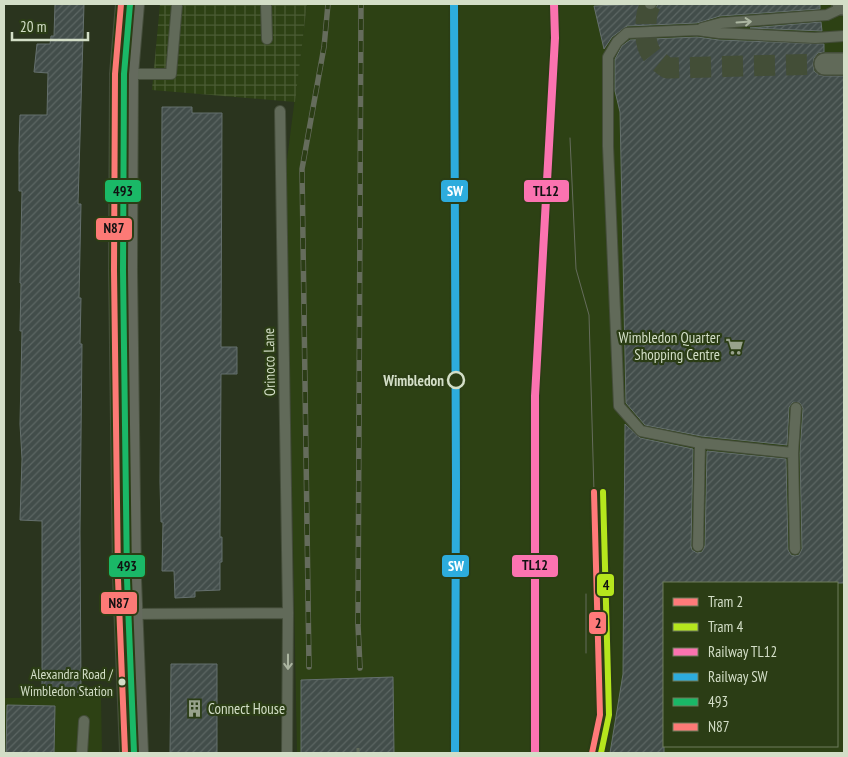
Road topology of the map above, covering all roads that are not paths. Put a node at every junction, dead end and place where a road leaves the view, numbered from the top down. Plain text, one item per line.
1 (130, 4) edge
2 (177, 4) edge
3 (266, 4) edge
4 (844, 5) edge
5 (697, 30) junction
6 (844, 36) edge
7 (267, 39) dead end
8 (124, 74) junction
9 (280, 111) dead end
10 (796, 408) dead end
11 (700, 443) junction
12 (793, 452) junction
13 (698, 546) dead end
14 (795, 549) dead end
15 (288, 613) junction
16 (128, 614) junction
17 (84, 721) dead end
18 (82, 753) edge
19 (134, 753) edge
20 (287, 753) edge

1 - 8 main road
2 - 8 lane
3 - 7 lane
5 -> 4 lane
5 - 6 lane
5 - 11 lane
8 - 16 main road
9 - 15 lane, Orinoco Lane
10 - 12 lane
11 - 12 lane
11 - 13 lane
12 - 14 lane
15 - 16 lane
15 -> 20 lane, Orinoco Lane
16 - 19 main road
17 - 18 lane

